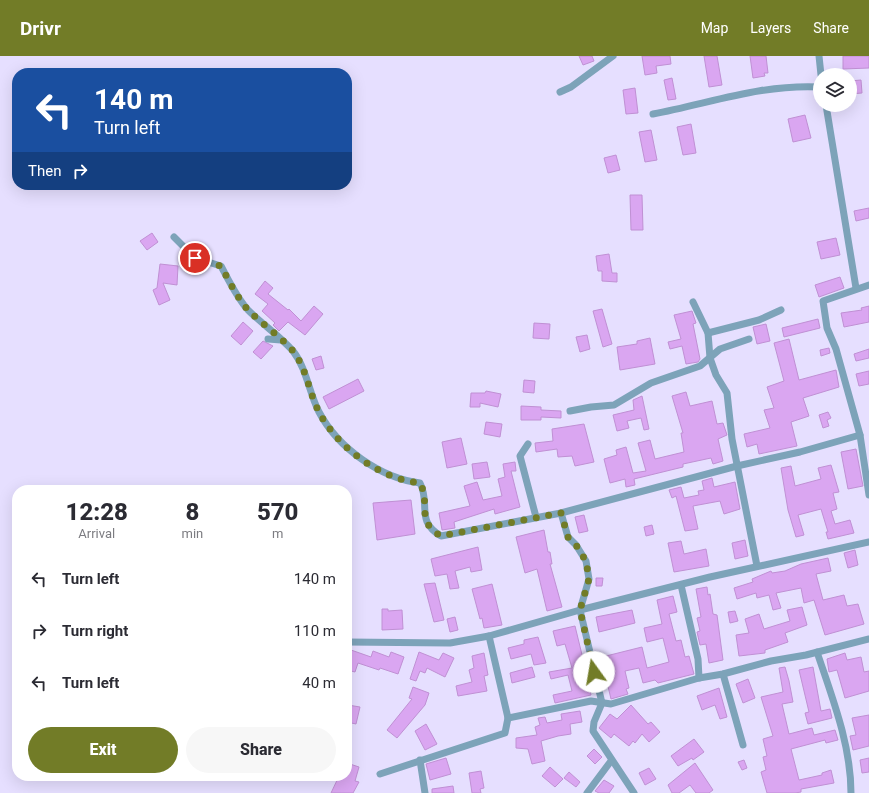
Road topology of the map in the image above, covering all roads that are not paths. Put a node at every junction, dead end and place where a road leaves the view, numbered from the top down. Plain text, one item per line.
1 (613, 56) edge
2 (820, 56) edge
3 (821, 68) edge
4 (813, 86) edge
5 (560, 92) dead end
6 (827, 112) edge
7 (653, 114) dead end
8 (174, 237) dead end
9 (869, 285) edge
10 (856, 288) junction
11 (693, 302) dead end
12 (781, 310) dead end
13 (708, 333) junction
14 (268, 339) dead end
15 (749, 339) dead end
16 (282, 340) junction
17 (710, 358) junction
18 (570, 411) dead end
19 (860, 435) junction
20 (528, 444) dead end
21 (737, 466) junction
22 (869, 495) edge
23 (561, 513) junction
24 (536, 517) junction
25 (869, 542) edge
26 (757, 566) junction
27 (681, 586) junction
28 (580, 610) junction
29 (489, 636) junction
30 (869, 639) edge
31 (352, 642) edge
32 (817, 652) junction
33 (723, 674) junction
34 (699, 678) junction
35 (602, 703) junction
36 (508, 718) junction
37 (743, 745) dead end
38 (420, 760) junction
39 (611, 761) junction
40 (380, 774) dead end
41 (425, 793) edge
42 (586, 793) edge
43 (634, 793) edge
44 (851, 793) edge

1 - 5 street
2 - 3 street
4 - 7 street
6 - 10 street
8 - 16 street
9 - 10 street
10 - 19 street
11 - 13 street
12 - 13 street
13 - 17 street
14 - 16 street
15 - 17 street
16 - 24 street
17 - 18 street
17 - 21 street
19 - 21 street
19 - 22 street
20 - 24 street
21 - 23 street
21 - 26 street
23 - 24 street
23 - 28 street
25 - 26 street
26 - 27 street
27 - 28 street
27 - 34 street
28 - 29 street
28 - 35 street
29 - 31 street
29 - 36 street
30 - 32 street
32 - 33 street
32 - 44 street
33 - 34 street
33 - 37 street
34 - 35 street
35 - 36 street
35 - 39 street
36 - 38 street
38 - 40 street
38 - 41 street
39 - 42 street
39 - 43 street

